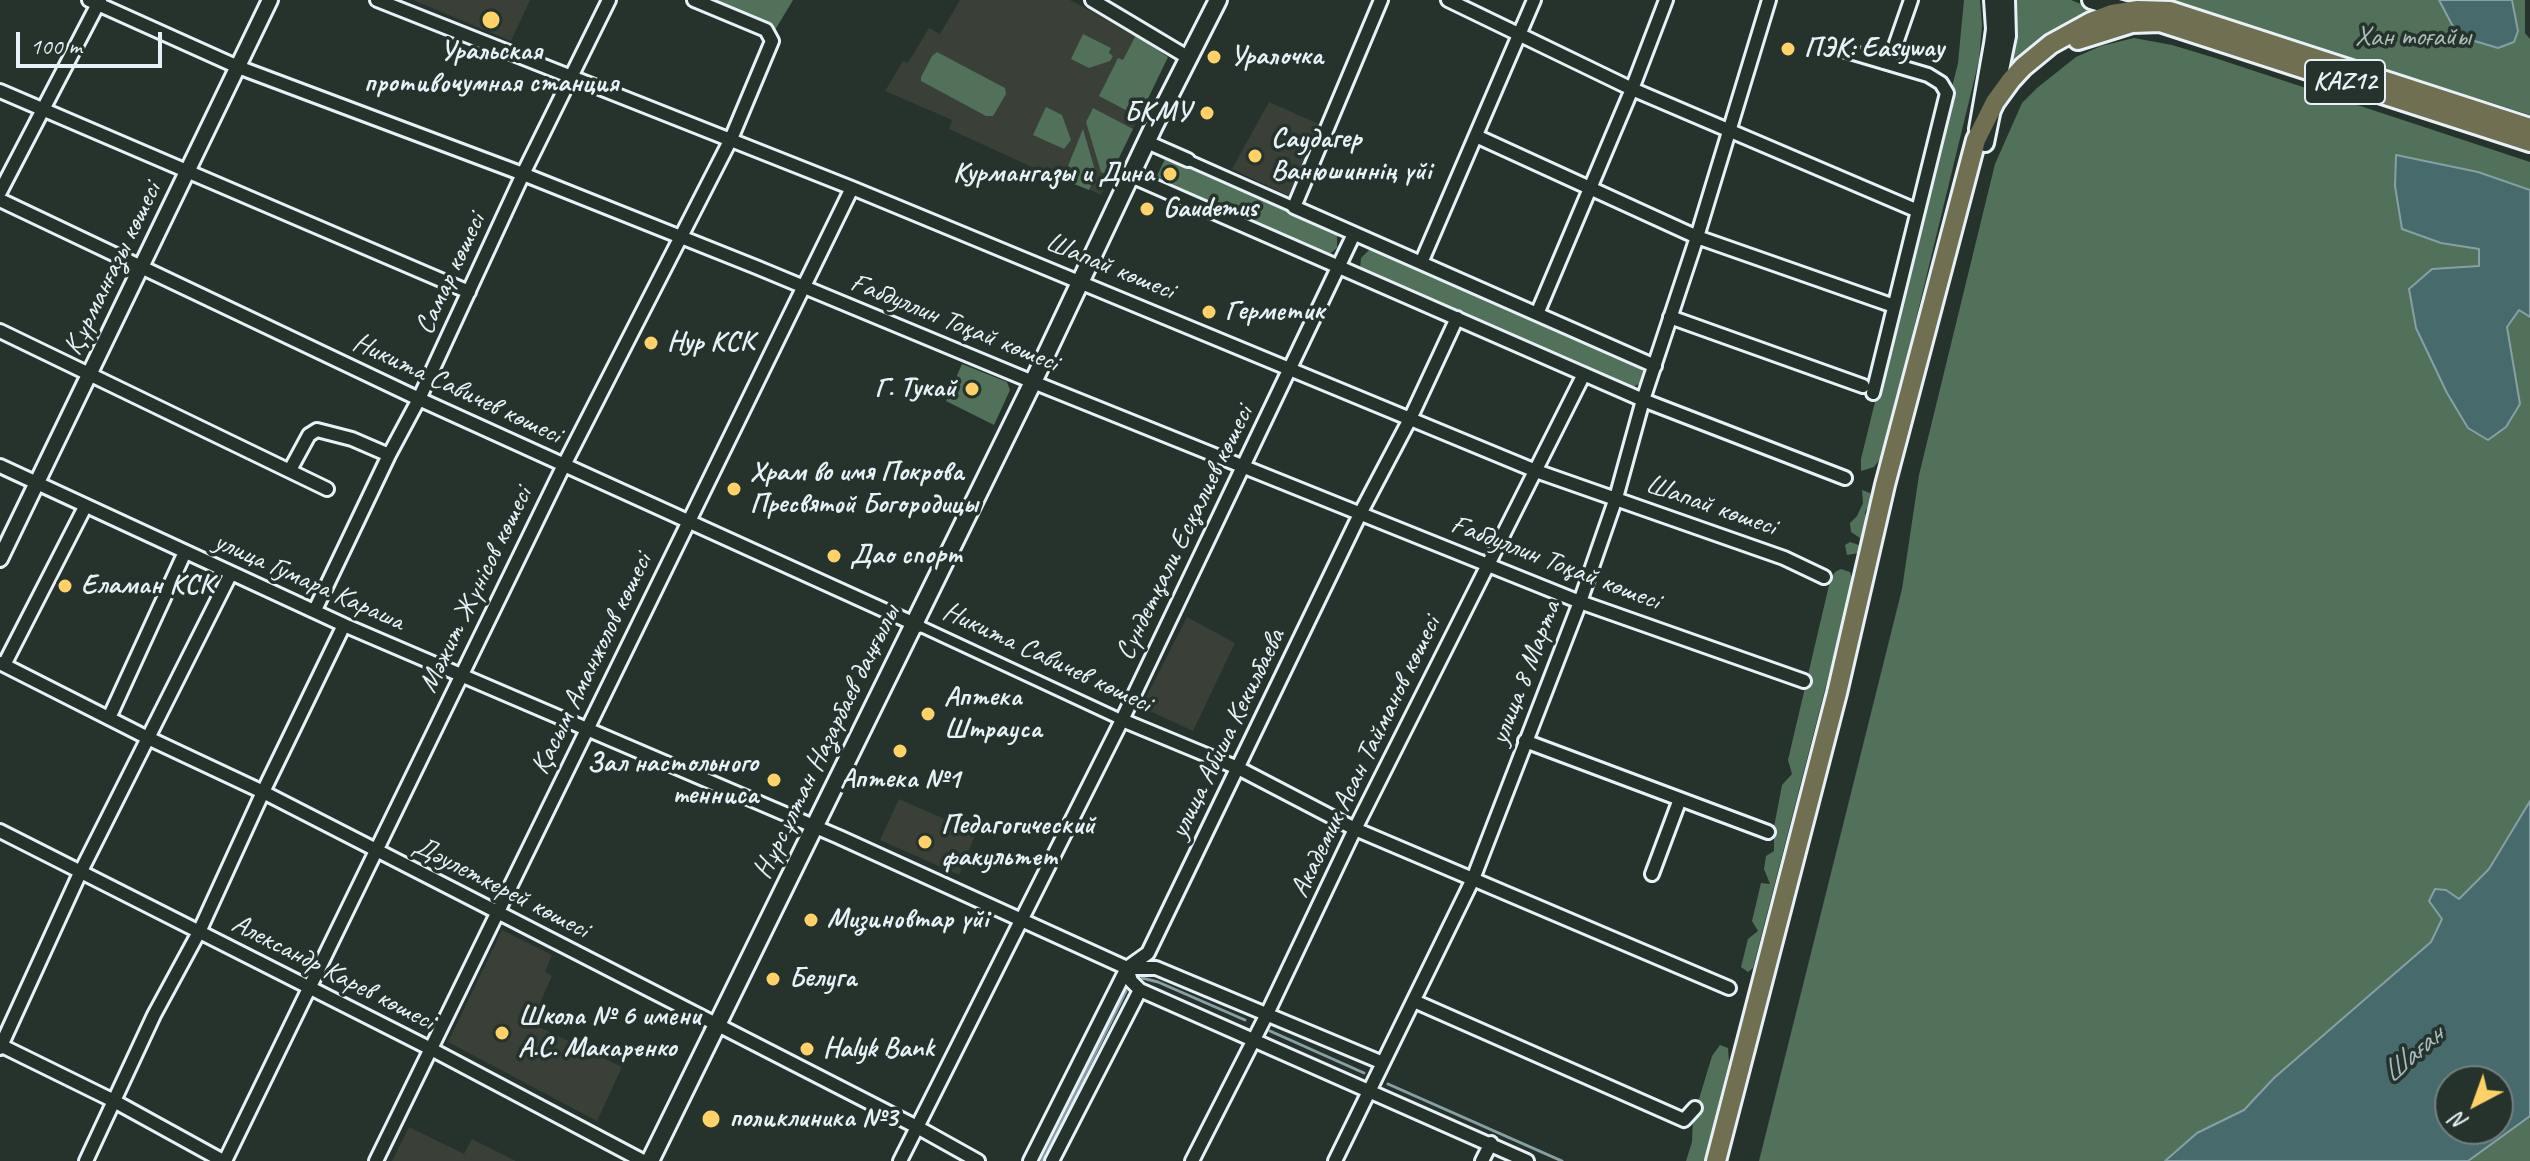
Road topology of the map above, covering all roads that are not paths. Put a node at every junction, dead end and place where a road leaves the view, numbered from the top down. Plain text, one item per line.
1 (270, 0) edge
2 (377, 0) edge
3 (609, 0) edge
4 (694, 0) edge
5 (1092, 0) edge
6 (1218, 0) edge
7 (1381, 0) edge
8 (1448, 0) edge
9 (1534, 0) edge
10 (1666, 0) edge
11 (1769, 0) edge
12 (1911, 0) edge
13 (1993, 0) edge
14 (2006, 0) edge
15 (2091, 0) edge
16 (96, 1) edge
17 (2130, 6) edge
18 (2165, 17) junction
19 (1519, 34) junction
20 (1823, 44) dead end
21 (1189, 58) junction
22 (1883, 62) junction
23 (238, 67) junction
24 (571, 77) junction
25 (1632, 89) junction
26 (0, 91) edge
27 (1995, 102) junction
28 (43, 111) junction
29 (2530, 128) edge
30 (1730, 131) junction
31 (1476, 136) junction
32 (731, 139) junction
33 (1147, 142) junction
34 (1981, 142) junction
35 (2530, 142) edge
36 (1188, 160) joint
37 (188, 172) junction
38 (523, 174) junction
39 (1131, 176) junction
40 (852, 188) junction
41 (1591, 189) junction
42 (0, 192) edge
43 (0, 200) edge
44 (1294, 207) junction
45 (1918, 211) junction
46 (1354, 234) junction
47 (1697, 237) junction
48 (679, 238) junction
49 (1421, 263) junction
50 (1337, 267) junction
51 (142, 268) junction
52 (1081, 282) junction
53 (803, 287) junction
54 (469, 292) junction
55 (1894, 306) junction
56 (1537, 314) junction
57 (1670, 317) junction
58 (1457, 318) junction
59 (0, 331) edge
60 (1655, 366) junction
61 (1290, 368) junction
62 (91, 373) junction
63 (1584, 374) junction
64 (1033, 382) junction
65 (419, 399) junction
66 (1643, 400) junction
67 (1410, 419) junction
68 (389, 455) junction
69 (564, 465) junction
70 (0, 466) edge
71 (1244, 467) junction
72 (290, 470) junction
73 (1536, 471) junction
74 (1845, 478) dead end
75 (36, 485) junction
76 (327, 489) dead end
77 (1616, 498) junction
78 (85, 507) junction
79 (1361, 512) junction
80 (688, 523) junction
81 (185, 552) junction
82 (0, 559) edge
83 (1489, 564) junction
84 (231, 573) junction
85 (1824, 577) dead end
86 (1580, 602) junction
87 (315, 610) junction
88 (344, 625) junction
89 (918, 625) junction
90 (2, 664) edge
91 (461, 675) junction
92 (1804, 681) dead end
93 (109, 718) junction
94 (1122, 720) junction
95 (587, 729) junction
96 (148, 738) junction
97 (1525, 741) junction
98 (1238, 768) junction
99 (263, 792) junction
100 (1680, 799) junction
101 (814, 826) junction
102 (1355, 829) junction
103 (0, 831) edge
104 (1768, 832) dead end
105 (375, 851) junction
106 (80, 873) junction
107 (1652, 874) dead end
108 (1473, 879) junction
109 (497, 914) junction
110 (1021, 920) junction
111 (199, 932) junction
112 (1127, 968) junction
113 (308, 988) junction
114 (1729, 988) dead end
115 (1140, 990) junction
116 (1414, 1001) junction
117 (1267, 1014) junction
118 (717, 1025) junction
119 (1254, 1041) junction
120 (0, 1046) edge
121 (431, 1049) junction
122 (1383, 1063) junction
123 (1370, 1090) junction
124 (114, 1101) junction
125 (1695, 1108) dead end
126 (917, 1127) junction
127 (1491, 1143) junction
128 (86, 1161) edge
129 (224, 1161) edge
130 (376, 1161) edge
131 (643, 1161) edge
132 (650, 1161) edge
133 (900, 1161) edge
134 (978, 1161) edge
135 (1030, 1161) edge
136 (1052, 1161) edge
137 (1192, 1161) edge
138 (1335, 1161) edge
139 (1482, 1161) edge
140 (1527, 1161) edge
141 (1716, 1161) edge
142 (1727, 1161) edge

1 - 23 street, Құрманғазы көшесі
2 - 24 street, Шапай көшесі
3 - 24 street, Самар көшесі
4 - 32 street, Мәжит Жүнісов көшесі
5 - 21 street
6 - 21 main road, Нұрсұлтан Назарбаев даңғылы
7 - 44 street
8 - 19 street
9 - 19 street
10 - 25 street
11 - 30 street, улица 8 Марта
12 - 22 street
13 - 34 main road
14 - 27 main road
15 - 17 main road
16 - 23 street, Ғабдуллин Тоқай көшесі
16 - 28 street
17 - 18 main road
17 - 27 main road
18 - 29 main road, KAZ12
18 - 34 main road
18 - 35 main road, KAZ12
19 - 25 street
19 - 31 street
20 - 22 street
21 - 33 main road, Нұрсұлтан Назарбаев даңғылы
22 - 45 street
23 - 37 street, Құрманғазы көшесі
23 - 38 street, Ғабдуллин Тоқай көшесі
24 - 32 street, Шапай көшесі
24 - 38 street, Самар көшесі
25 - 30 street
25 - 41 street
26 - 28 street
27 - 34 main road
28 - 37 street
28 - 42 street
30 - 45 street
30 - 47 street, улица 8 Марта
31 - 41 street
31 - 49 street
32 - 40 street, Шапай көшесі
32 - 48 street, Мәжит Жүнісов көшесі
33 - 36 street
33 - 39 main road, Нұрсұлтан Назарбаев даңғылы
34 - 141 main road
34 - 142 main road
36 - 44 street
37 - 51 street, Құрманғазы көшесі
37 - 54 street
38 - 48 street, Ғабдуллин Тоқай көшесі
38 - 54 street, Самар көшесі
39 - 50 street
39 - 52 main road, Нұрсұлтан Назарбаев даңғылы
40 - 52 street, Шапай көшесі
40 - 53 street, Қасым Аманжолов көшесі
41 - 47 street
41 - 56 street
43 - 51 street, Никита Савичев көшесі
44 - 46 street
45 - 55 street
46 - 49 street
46 - 50 street, Сүндетқали Есқалиев көшесі
47 - 55 street
47 - 57 street, улица 8 Марта
48 - 53 street, Ғабдуллин Тоқай көшесі
48 - 69 street, Мәжит Жүнісов көшесі
49 - 56 street
50 - 58 street
50 - 61 street, Сүндетқали Есқалиев көшесі
51 - 62 street, Құрманғазы көшесі
51 - 65 street, Никита Савичев көшесі
52 - 61 street, Шапай көшесі
52 - 64 main road, Нұрсұлтан Назарбаев даңғылы
53 - 64 street, Ғабдуллин Тоқай көшесі
53 - 80 street, Қасым Аманжолов көшесі
54 - 65 street, Самар көшесі
55 - 57 street
56 - 60 street
57 - 60 street, улица 8 Марта
58 - 63 street
58 - 67 street, улица Абиша Кекилбаева
59 - 62 street
60 - 66 street, улица 8 Марта
61 - 67 street, Шапай көшесі
61 - 71 street, Сүндетқали Есқалиев көшесі
62 - 72 street
62 - 75 street, Құрманғазы көшесі
63 - 66 street
63 - 73 street, Академик Асан Тайманов көшесі
64 - 71 street, Ғабдуллин Тоқай көшесі
64 - 89 main road, Нұрсұлтан Назарбаев даңғылы
65 - 68 street, Самар көшесі
65 - 69 street, Никита Савичев көшесі
66 - 74 street
66 - 77 street, улица 8 Марта
67 - 73 street, Шапай көшесі
67 - 79 street, улица Абиша Кекилбаева
68 - 72 street
68 - 87 street, Самар көшесі
69 - 80 street, Никита Савичев көшесі
69 - 91 street, Мәжит Жүнісов көшесі
70 - 75 street, улица Гумара Караша
71 - 79 street, Ғабдуллин Тоқай көшесі
71 - 94 street, Сүндетқали Есқалиев көшесі
72 - 76 street
73 - 77 street, Шапай көшесі
73 - 83 street, Академик Асан Тайманов көшесі
75 - 78 street, улица Гумара Караша
75 - 82 street, Құрманғазы көшесі
77 - 85 street, Шапай көшесі
77 - 86 street, улица 8 Марта
78 - 81 street, улица Гумара Караша
78 - 90 street
79 - 83 street, Ғабдуллин Тоқай көшесі
79 - 98 street, улица Абиша Кекилбаева
80 - 89 street, Никита Савичев көшесі
80 - 95 street, Қасым Аманжолов көшесі
81 - 84 street, улица Гумара Караша
81 - 93 street
83 - 86 street, Ғабдуллин Тоқай көшесі
83 - 102 street, Академик Асан Тайманов көшесі
84 - 87 street, улица Гумара Караша
84 - 96 street
86 - 92 street, Ғабдуллин Тоқай көшесі
86 - 97 street, улица 8 Марта
87 - 88 street, улица Гумара Караша
88 - 91 street, улица Гумара Караша
88 - 99 street
89 - 94 street, Никита Савичев көшесі
89 - 101 main road, Нұрсұлтан Назарбаев даңғылы
90 - 93 street, Дәулеткерей көшесі
91 - 95 street, улица Гумара Караша
91 - 105 street, Мәжит Жүнісов көшесі
93 - 96 street, Дәулеткерей көшесі
94 - 98 street, Никита Савичев көшесі
94 - 110 street, Сүндетқали Есқалиев көшесі
95 - 101 street, улица Гумара Караша
95 - 109 street, Қасым Аманжолов көшесі
96 - 99 street, Дәулеткерей көшесі
96 - 106 street
97 - 100 street
97 - 108 street, улица 8 Марта
98 - 102 street, Никита Савичев көшесі
98 - 112 street, улица Абиша Кекилбаева
99 - 105 street, Дәулеткерей көшесі
99 - 111 street
100 - 104 street
100 - 107 street
101 - 110 street, улица Гумара Караша
101 - 118 main road, Нұрсұлтан Назарбаев даңғылы
102 - 108 street, Никита Савичев көшесі
102 - 117 street, Академик Асан Тайманов көшесі
103 - 106 street, Александр Карев көшесі
105 - 109 street, Дәулеткерей көшесі
105 - 113 street, Мәжит Жүнісов көшесі
106 - 111 street, Александр Карев көшесі
106 - 120 street
108 - 114 street, Никита Савичев көшесі
108 - 116 street, улица 8 Марта
109 - 118 street, Дәулеткерей көшесі
109 - 121 street, Қасым Аманжолов көшесі
110 - 112 street, улица Гумара Караша
110 - 126 street, Сүндетқали Есқалиев көшесі
111 - 113 street, Александр Карев көшесі
111 - 124 street
112 - 115 street
112 - 117 street, улица Гумара Караша
112 - 135 street, улица Абиша Кекилбаева
113 - 121 street, Александр Карев көшесі
113 - 129 street, Мәжит Жүнісов көшесі
115 - 119 street
115 - 136 street
116 - 122 street, улица 8 Марта
116 - 125 street
117 - 119 street, Академик Асан Тайманов көшесі
117 - 122 street, улица Гумара Караша
118 - 126 street, Дәулеткерей көшесі
118 - 132 main road, Нұрсұлтан Назарбаев даңғылы
119 - 123 street
119 - 137 street, Академик Асан Тайманов көшесі
120 - 124 street
121 - 130 street, Қасым Аманжолов көшесі
121 - 131 street, Александр Карев көшесі
122 - 123 street, улица 8 Марта
123 - 127 street
123 - 138 street, улица 8 Марта
124 - 128 street
124 - 129 street
126 - 133 street, Сүндетқали Есқалиев көшесі
126 - 134 street, Дәулеткерей көшесі
127 - 139 street
127 - 140 street

